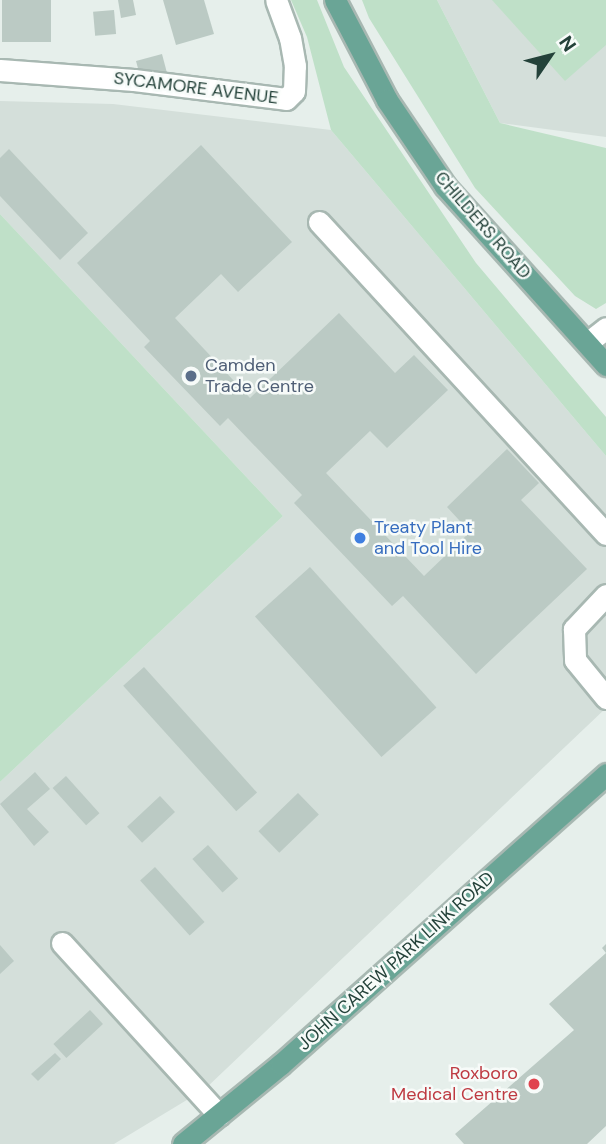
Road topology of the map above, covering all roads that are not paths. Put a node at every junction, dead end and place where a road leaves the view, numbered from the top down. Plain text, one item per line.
1 (276, 0) edge
2 (335, 0) edge
3 (0, 70) edge
4 (318, 222) dead end
5 (606, 328) edge
6 (587, 343) junction
7 (606, 365) edge
8 (606, 534) edge
9 (606, 595) edge
10 (606, 698) edge
11 (606, 774) edge
12 (62, 943) dead end
13 (219, 1115) junction
14 (183, 1144) edge

1 - 3 street, SYCAMORE AVENUE
2 - 6 main road, CHILDERS ROAD
4 - 8 street
5 - 6 street
6 - 7 main road, CHILDERS ROAD
9 - 10 street
11 - 13 main road, JOHN CAREW PARK LINK ROAD
12 - 13 street
13 - 14 main road, JOHN CAREW PARK LINK ROAD

